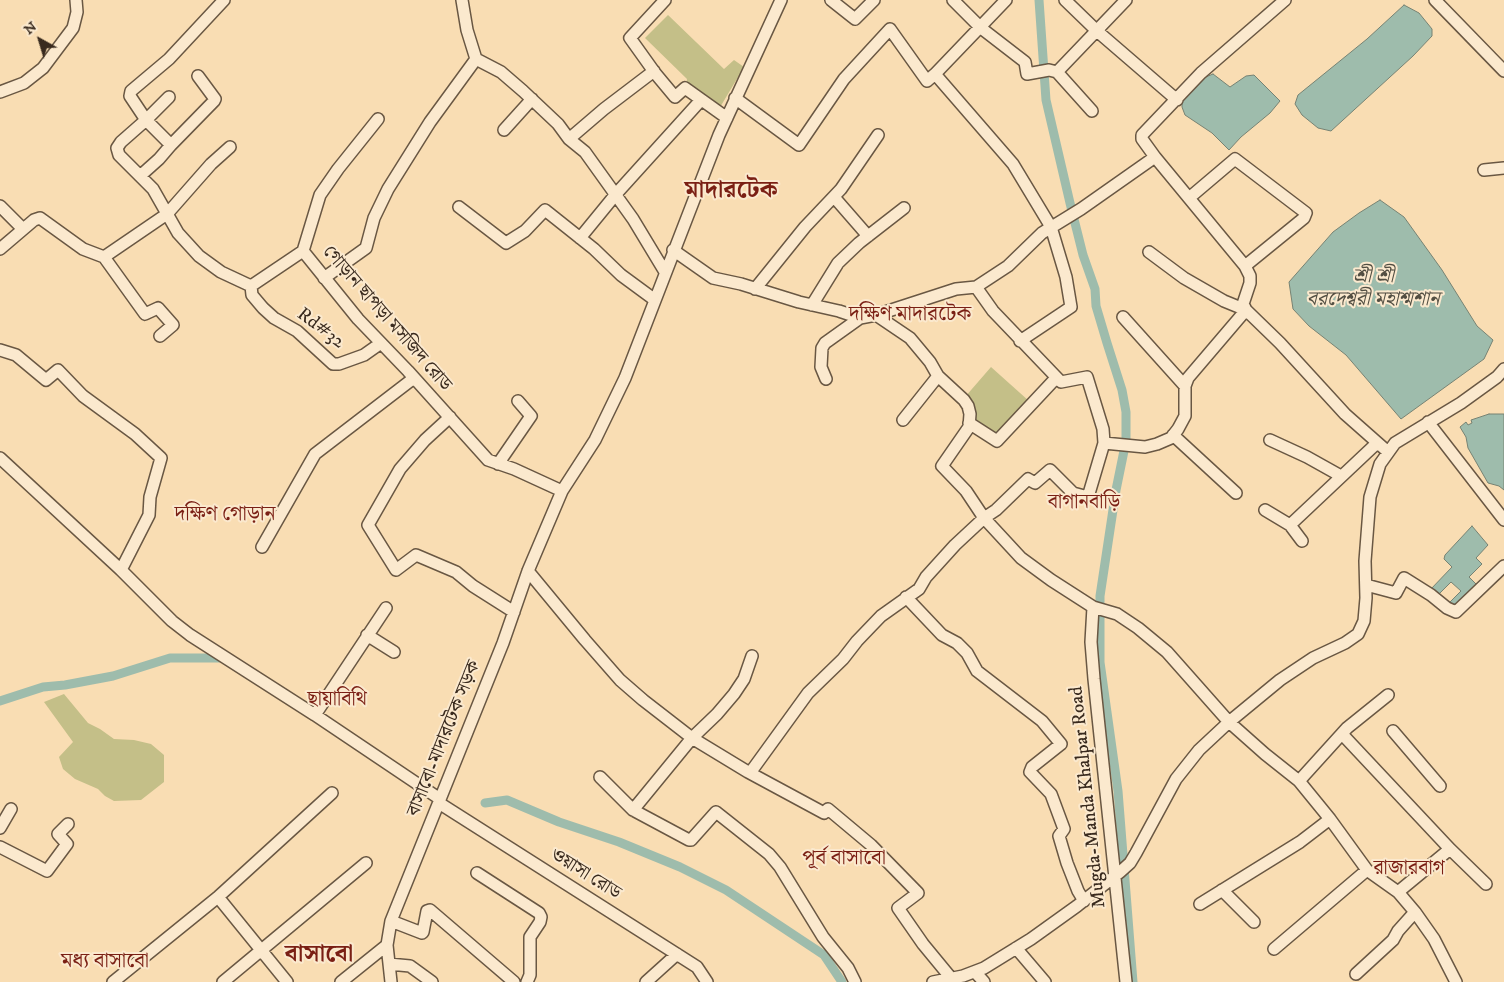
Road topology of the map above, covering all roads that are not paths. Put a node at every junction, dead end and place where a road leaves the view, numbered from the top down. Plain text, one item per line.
1 (76, 0) edge
2 (224, 0) edge
3 (462, 0) edge
4 (666, 0) edge
5 (781, 0) edge
6 (831, 0) edge
7 (874, 0) edge
8 (953, 0) edge
9 (1006, 0) edge
10 (1065, 0) edge
11 (1126, 0) edge
12 (1285, 0) edge
13 (1436, 0) edge
14 (981, 28) junction
15 (1097, 31) junction
16 (476, 59) junction
17 (654, 71) junction
18 (1048, 71) junction
19 (1504, 71) edge
20 (935, 74) junction
21 (198, 76) dead end
22 (0, 92) edge
23 (169, 97) dead end
24 (736, 98) junction
25 (532, 100) junction
26 (701, 100) junction
27 (1177, 100) junction
28 (1092, 111) dead end
29 (378, 118) dead end
30 (727, 118) junction
31 (146, 120) junction
32 (504, 130) dead end
33 (878, 135) dead end
34 (569, 139) junction
35 (171, 145) junction
36 (230, 147) dead end
37 (1155, 157) junction
38 (1504, 168) edge
39 (1484, 170) dead end
40 (140, 176) junction
41 (616, 194) junction
42 (834, 197) junction
43 (1188, 198) junction
44 (0, 206) edge
45 (458, 207) dead end
46 (904, 208) dead end
47 (167, 214) junction
48 (1051, 227) junction
49 (23, 229) junction
50 (868, 236) junction
51 (580, 238) junction
52 (0, 249) edge
53 (673, 250) junction
54 (303, 251) junction
55 (1149, 252) dead end
56 (104, 256) junction
57 (1245, 266) junction
58 (665, 272) junction
59 (324, 278) junction
60 (251, 286) junction
61 (976, 287) junction
62 (755, 289) junction
63 (654, 300) junction
64 (812, 305) junction
65 (1246, 310) junction
66 (876, 314) junction
67 (1123, 317) dead end
68 (860, 318) junction
69 (160, 336) dead end
70 (1020, 341) junction
71 (381, 343) junction
72 (0, 350) edge
73 (1504, 369) edge
74 (938, 376) junction
75 (414, 378) junction
76 (1056, 378) junction
77 (826, 379) dead end
78 (1185, 386) junction
79 (518, 401) dead end
80 (450, 417) junction
81 (903, 420) dead end
82 (1428, 422) junction
83 (969, 423) junction
84 (1173, 435) junction
85 (1270, 440) dead end
86 (1104, 443) junction
87 (1377, 443) junction
88 (1388, 452) junction
89 (0, 458) edge
90 (498, 464) junction
91 (1341, 476) junction
92 (562, 491) junction
93 (1236, 492) dead end
94 (1265, 510) dead end
95 (984, 518) junction
96 (1504, 520) edge
97 (1290, 525) junction
98 (1302, 541) dead end
99 (262, 547) dead end
100 (1504, 566) edge
101 (120, 570) junction
102 (528, 571) junction
103 (1366, 585) junction
104 (906, 597) junction
105 (386, 608) dead end
106 (1099, 609) junction
107 (514, 612) junction
108 (367, 635) junction
109 (394, 652) dead end
110 (752, 656) dead end
111 (1388, 695) dead end
112 (315, 715) junction
113 (1229, 722) junction
114 (1393, 731) dead end
115 (1342, 734) junction
116 (692, 738) junction
117 (750, 773) junction
118 (600, 777) dead end
119 (1298, 781) junction
120 (1440, 786) dead end
121 (332, 793) dead end
122 (439, 801) junction
123 (11, 809) dead end
124 (634, 810) junction
125 (1330, 819) junction
126 (68, 824) dead end
127 (0, 828) edge
128 (0, 847) edge
129 (1450, 849) junction
130 (366, 863) dead end
131 (1367, 870) junction
132 (477, 873) dead end
133 (1118, 874) junction
134 (1486, 884) dead end
135 (1222, 890) junction
136 (1398, 892) junction
137 (218, 897) junction
138 (1084, 900) junction
139 (1200, 904) dead end
140 (1415, 912) junction
141 (391, 921) junction
142 (1254, 922) dead end
143 (387, 945) junction
144 (1016, 948) junction
145 (1274, 949) dead end
146 (262, 950) junction
147 (677, 954) junction
148 (389, 964) junction
149 (975, 972) junction
150 (1356, 974) dead end
151 (951, 978) junction
152 (650, 981) edge
153 (114, 982) edge
154 (223, 982) edge
155 (287, 982) edge
156 (341, 982) edge
157 (392, 982) edge
158 (432, 982) edge
159 (514, 982) edge
160 (527, 982) edge
161 (707, 982) edge
162 (855, 982) edge
163 (933, 982) edge
164 (984, 982) edge
165 (1045, 982) edge
166 (1126, 982) edge
167 (1456, 982) edge

1 - 22 street
2 - 31 street
3 - 16 street
4 - 17 street
5 - 24 street, বাসাবো-মাদারটেক সড়ক
6 - 7 street
8 - 14 street
9 - 14 street
10 - 15 street
11 - 15 street
12 - 27 street
13 - 19 street
14 - 18 street
14 - 20 street
15 - 18 street
15 - 27 street
16 - 25 street
16 - 59 street
17 - 26 street
17 - 34 street
18 - 28 street
20 - 24 street
20 - 48 street
21 - 35 street
23 - 31 street
24 - 30 street, বাসাবো-মাদারটেক সড়ক
25 - 32 street
25 - 34 street
26 - 30 street
26 - 41 street
27 - 37 street
29 - 54 street
30 - 53 street, বাসাবো-মাদারটেক সড়ক
31 - 35 street
31 - 40 street
33 - 42 street
34 - 41 street
35 - 40 street
36 - 47 street
37 - 43 street
37 - 48 street
38 - 39 street
40 - 47 street
41 - 51 street
41 - 58 street
42 - 50 street
42 - 62 street
43 - 57 street
43 - 57 street
44 - 49 street
45 - 51 street
46 - 50 street
47 - 56 street
47 - 60 street
48 - 61 street
48 - 70 street
49 - 52 street
49 - 56 street
50 - 64 street
51 - 63 street
53 - 58 street, বাসাবো-মাদারটেক সড়ক
53 - 62 street
54 - 59 street, গোড়ান ছাপড়া মসজিদ রোড
54 - 60 street, গোড়ান ছাপড়া মসজিদ রোড
55 - 65 street
56 - 69 street
57 - 65 street
58 - 63 street, বাসাবো-মাদারটেক সড়ক
59 - 71 street, গোড়ান ছাপড়া মসজিদ রোড
60 - 71 street, Rd#32
61 - 66 street
61 - 70 street
62 - 64 street
63 - 92 street, বাসাবো-মাদারটেক সড়ক
64 - 68 street
65 - 78 street
65 - 87 street
66 - 68 street
66 - 74 street
67 - 78 street
68 - 77 street
70 - 76 street
71 - 75 street, গোড়ান ছাপড়া মসজিদ রোড
72 - 101 street
73 - 82 street
74 - 81 street
74 - 83 street
75 - 80 street, গোড়ান ছাপড়া মসজিদ রোড
75 - 99 street
76 - 83 street
76 - 86 street
78 - 84 street
79 - 90 street
80 - 90 street, গোড়ান ছাপড়া মসজিদ রোড
80 - 107 street
82 - 88 street
82 - 96 street
83 - 95 street
84 - 86 street
84 - 93 street
85 - 91 street
86 - 95 street
87 - 88 street
87 - 91 street
88 - 103 street
89 - 101 street, ওয়াসা রোড
90 - 92 street, গোড়ান ছাপড়া মসজিদ রোড
91 - 97 street
92 - 102 street, বাসাবো-মাদারটেক সড়ক
94 - 97 street
95 - 104 street
95 - 106 street
97 - 98 street
100 - 103 street
101 - 112 street, ওয়াসা রোড
102 - 107 street, বাসাবো-মাদারটেক সড়ক
102 - 116 street
103 - 113 street
104 - 117 street
104 - 138 street
105 - 108 street
106 - 113 street
106 - 133 street, Mugda-Manda Khalpar Road
107 - 122 street, বাসাবো-মাদারটেক সড়ক
108 - 109 street
108 - 112 street
110 - 116 street
111 - 115 street
112 - 122 street, ওয়াসা রোড
113 - 119 street
113 - 133 street
114 - 120 street
115 - 119 street
115 - 129 street
116 - 117 street
116 - 124 street
117 - 151 street
118 - 124 street
119 - 125 street
121 - 137 street
122 - 141 street, বাসাবো-মাদারটেক সড়ক
122 - 147 street, ওয়াসা রোড
123 - 127 street
124 - 162 street
125 - 131 street
125 - 135 street
126 - 128 street
129 - 134 street
129 - 136 street
130 - 146 street
131 - 136 street
131 - 145 street
132 - 160 street
133 - 138 street
133 - 166 street, Mugda-Manda Khalpar Road
135 - 139 street
135 - 142 street
136 - 140 street
137 - 146 street
137 - 153 street
138 - 144 street
140 - 150 street
140 - 167 street
141 - 143 street, বাসাবো-মাদারটেক সড়ক
141 - 159 street
143 - 148 street, বাসাবো-মাদারটেক সড়ক
143 - 156 street
144 - 149 street
144 - 165 street
146 - 154 street
146 - 155 street
147 - 152 street
147 - 161 street, ওয়াসা রোড
148 - 157 street, বাসাবো-মাদারটেক সড়ক
148 - 158 street
149 - 151 street
149 - 164 street
151 - 163 street

